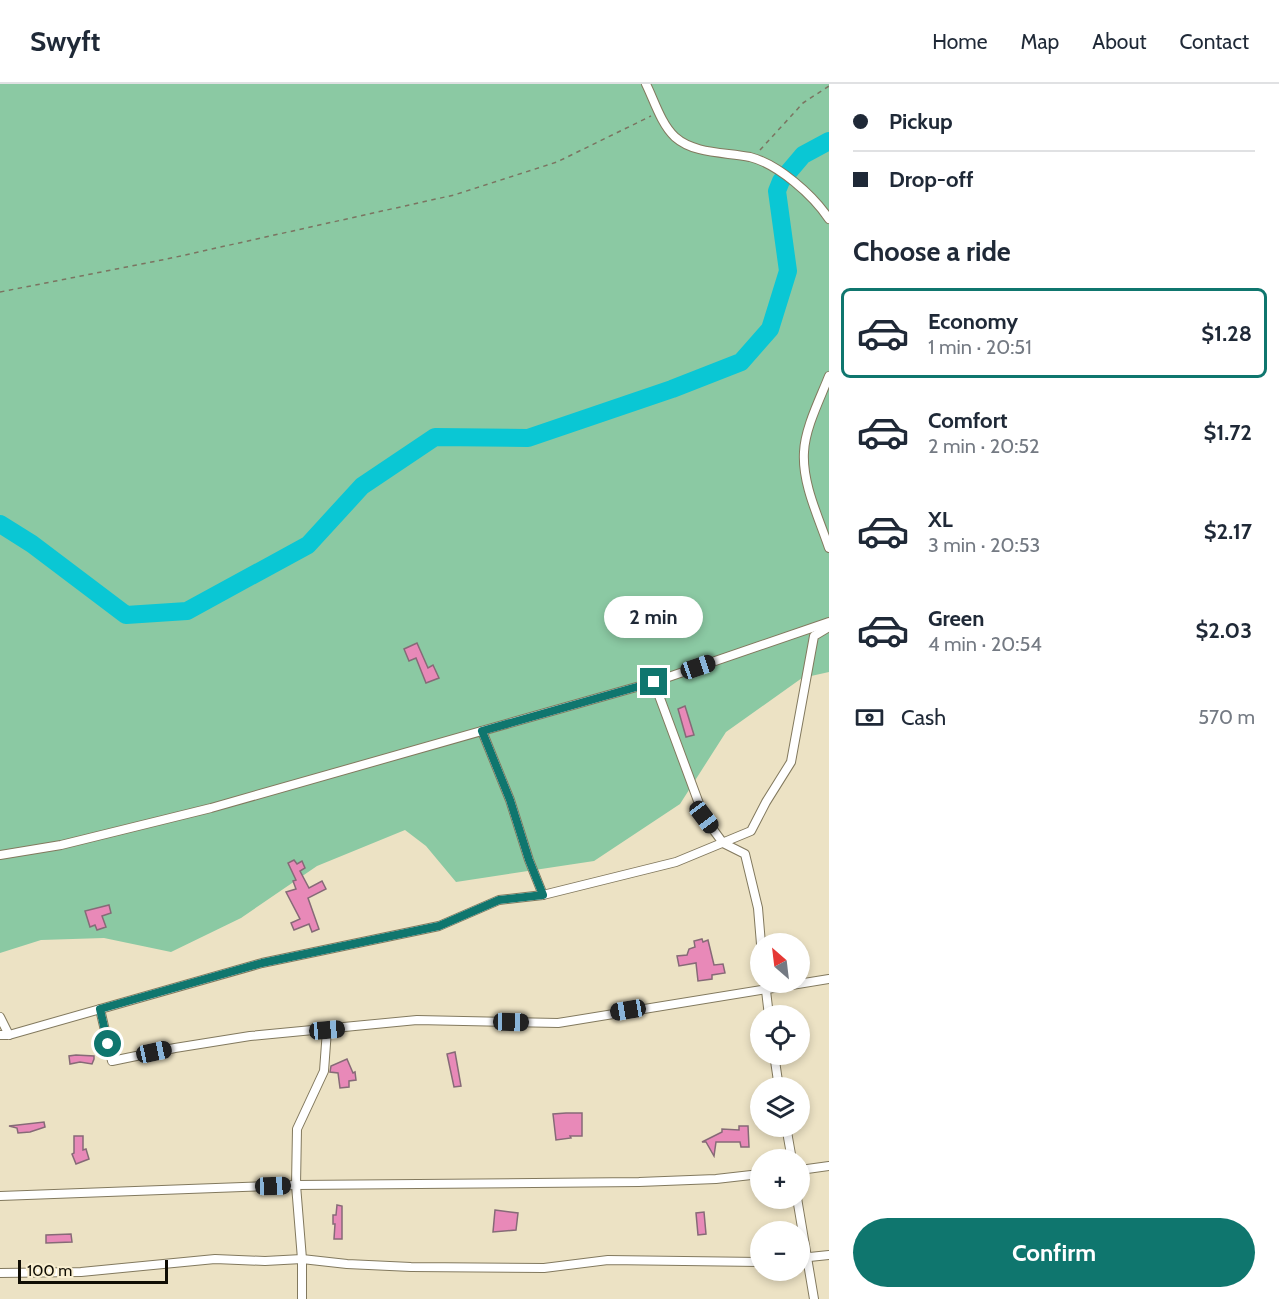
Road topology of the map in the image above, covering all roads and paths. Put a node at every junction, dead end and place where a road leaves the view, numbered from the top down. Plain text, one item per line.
1 (646, 84) edge
2 (829, 86) edge
3 (660, 112) junction
4 (749, 157) junction
5 (829, 219) edge
6 (0, 292) edge
7 (829, 376) edge
8 (829, 548) edge
9 (829, 622) edge
10 (829, 627) edge
11 (654, 682) junction
12 (482, 731) junction
13 (723, 843) junction
14 (0, 855) edge
15 (543, 895) junction
16 (760, 933) edge
17 (829, 979) edge
18 (810, 981) edge
19 (750, 989) edge
20 (100, 1009) junction
21 (0, 1017) edge
22 (327, 1030) junction
23 (5, 1035) edge
24 (829, 1166) edge
25 (810, 1169) edge
26 (750, 1175) edge
27 (296, 1185) junction
28 (0, 1196) edge
29 (829, 1255) edge
30 (810, 1257) edge
31 (302, 1259) junction
32 (750, 1262) edge
33 (0, 1273) edge
34 (809, 1281) edge
35 (302, 1299) edge
36 (813, 1299) edge

1 - 3 street
2 - 4 path
3 - 4 street
3 - 6 path
4 - 5 street
7 - 8 street
9 - 11 street
10 - 13 street
11 - 12 street
11 - 13 street
12 - 14 street
12 - 15 street
13 - 15 street
13 - 16 street
15 - 20 street
17 - 18 street
19 - 22 street
20 - 22 street
20 - 23 street
21 - 23 street
22 - 27 street
24 - 25 street
26 - 27 street
27 - 28 street
27 - 31 street
29 - 30 street
31 - 32 street
31 - 33 street
31 - 35 street
34 - 36 street

